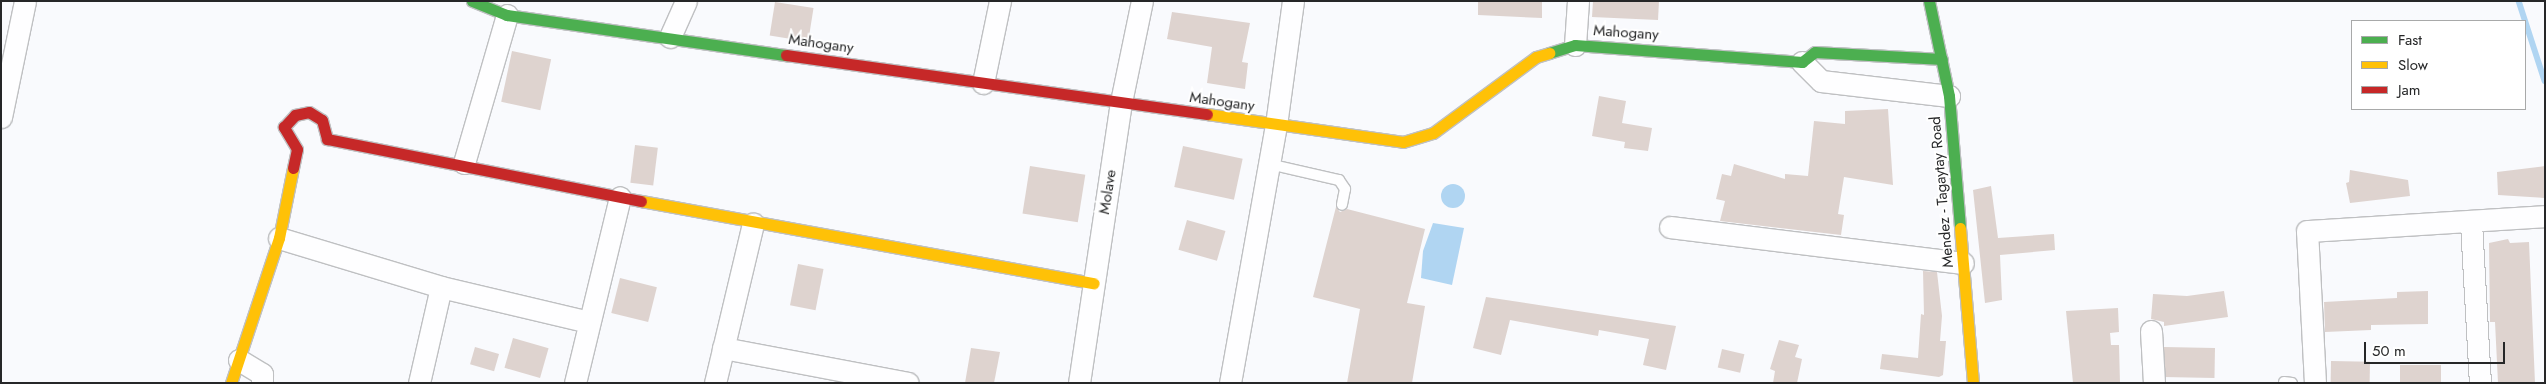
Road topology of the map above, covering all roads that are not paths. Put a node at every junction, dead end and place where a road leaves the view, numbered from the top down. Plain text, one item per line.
1 (25, 1) edge
2 (472, 1) edge
3 (686, 1) edge
4 (1000, 1) edge
5 (1142, 1) edge
6 (1292, 1) edge
7 (1578, 1) edge
8 (1929, 1) edge
9 (507, 15) junction
10 (670, 37) junction
11 (1575, 45) junction
12 (1886, 56) junction
13 (1942, 58) junction
14 (1802, 62) junction
15 (983, 82) junction
16 (1884, 89) junction
17 (1949, 96) junction
18 (1121, 102) junction
19 (1, 117) edge
20 (1276, 125) junction
21 (327, 139) junction
22 (297, 150) junction
23 (464, 163) junction
24 (1269, 164) junction
25 (620, 198) junction
26 (1342, 205) dead end
27 (2545, 216) edge
28 (753, 223) junction
29 (2471, 223) junction
30 (1670, 227) dead end
31 (279, 238) junction
32 (1963, 263) junction
33 (1094, 283) junction
34 (441, 287) junction
35 (589, 322) junction
36 (2152, 331) dead end
37 (723, 348) junction
38 (239, 360) junction
39 (2284, 382) edge
40 (231, 383) edge
41 (262, 383) edge
42 (419, 383) edge
43 (575, 383) edge
44 (714, 383) edge
45 (908, 383) edge
46 (1079, 383) edge
47 (1230, 383) edge
48 (1972, 383) edge
49 (2154, 383) edge
50 (2292, 383) edge
51 (2316, 383) edge
52 (2480, 383) edge

1 - 19 street
2 - 9 street, Mahogany
3 - 10 street
4 - 15 street
5 - 18 street, Molave
6 - 20 street
7 - 11 street
8 - 13 street, Mendez - Tagaytay Road
9 - 10 street, Mahogany
9 - 23 street
10 - 15 street, Mahogany
11 - 14 street, Mahogany
11 - 20 street, Mahogany
12 - 13 street, Mahogany
12 - 14 street, Mahogany
12 - 16 street
13 - 17 street, Mendez - Tagaytay Road
14 - 16 street
15 - 18 street, Mahogany
16 - 17 street
17 - 32 street, Mendez - Tagaytay Road
18 - 20 street, Mahogany
18 - 33 street, Molave
20 - 24 street
21 - 22 street
21 - 22 street
21 - 23 street
22 - 31 street
23 - 25 street
24 - 26 lane
24 - 47 street
25 - 28 street
25 - 35 street
27 - 29 street
28 - 33 street
28 - 37 street
29 - 51 street
29 - 52 street
30 - 32 street
31 - 34 street
31 - 38 street
32 - 48 street, Mendez - Tagaytay Road
33 - 46 street, Molave
34 - 35 street
34 - 42 street
35 - 43 street
36 - 49 street
37 - 44 street
37 - 45 street
38 - 40 street
38 - 41 street
39 - 50 lane

